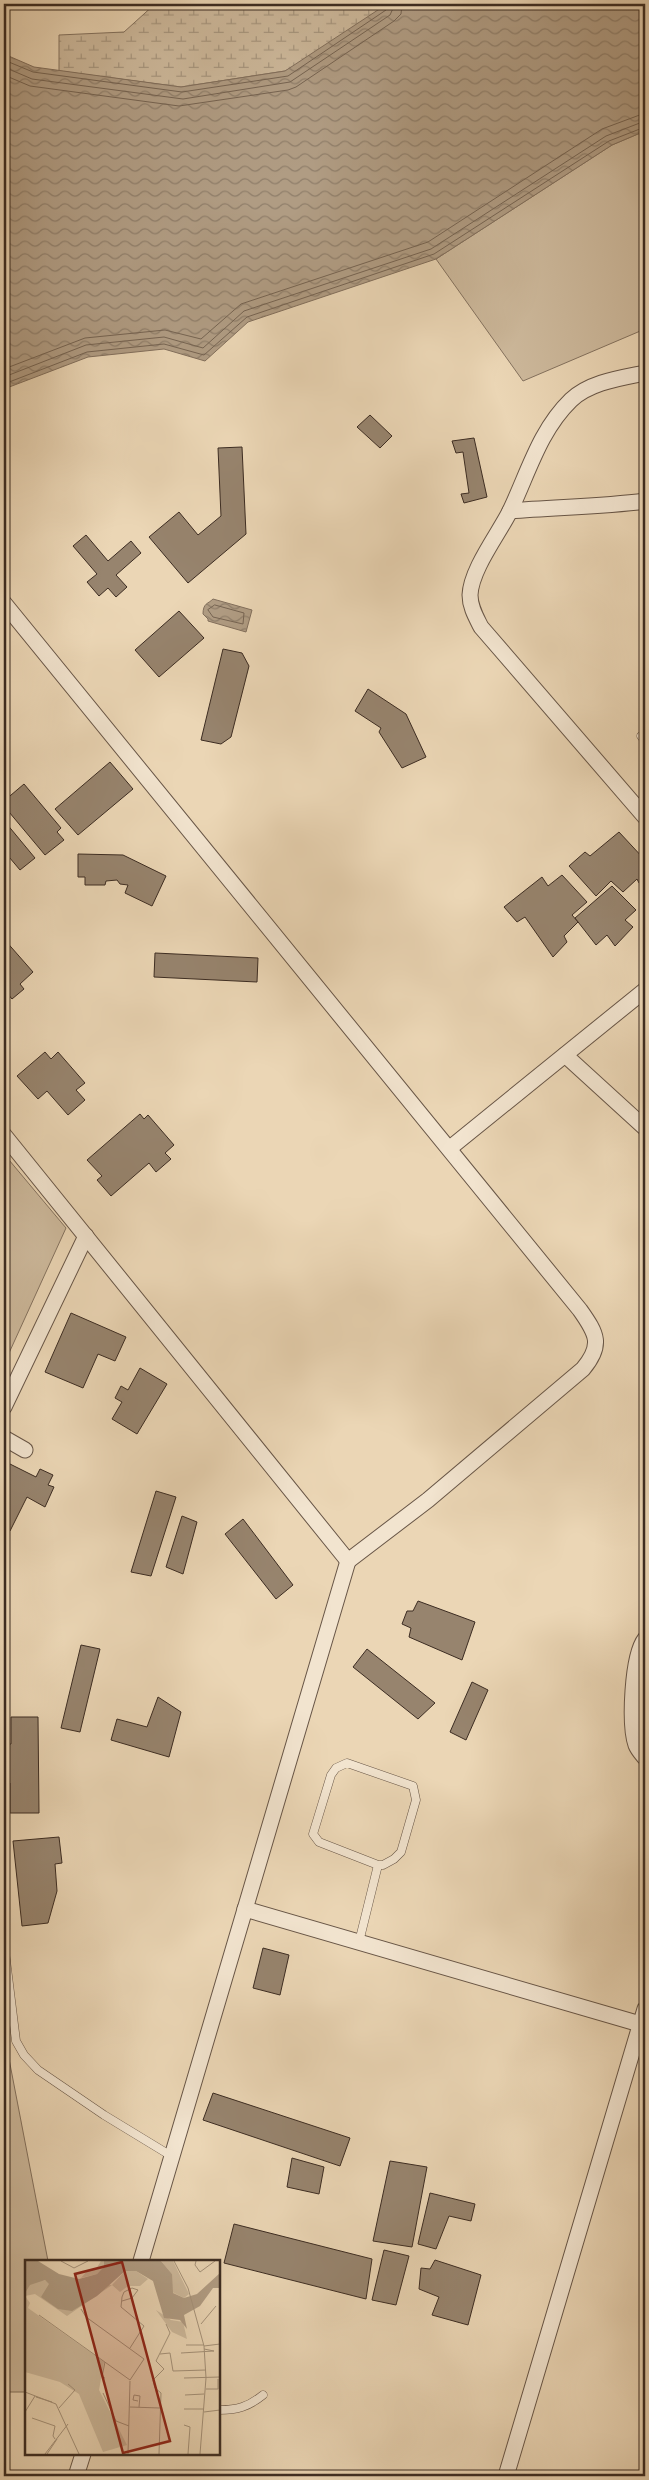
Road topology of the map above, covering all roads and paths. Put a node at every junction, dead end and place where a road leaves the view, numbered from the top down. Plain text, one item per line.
1 (645, 373) edge
2 (645, 501) edge
3 (510, 511) junction
4 (4, 603) edge
5 (645, 817) edge
6 (645, 990) edge
7 (565, 1055) junction
8 (645, 1128) edge
9 (4, 1135) edge
10 (450, 1148) junction
11 (86, 1236) junction
12 (4, 1407) edge
13 (4, 1438) edge
14 (25, 1450) dead end
15 (348, 1561) junction
16 (645, 1639) edge
17 (645, 1758) edge
18 (378, 1865) junction
19 (245, 1909) junction
20 (359, 1942) junction
21 (4, 1944) edge
22 (645, 2009) edge
23 (640, 2024) junction
24 (173, 2157) junction
25 (141, 2260) edge
26 (263, 2395) dead end
27 (220, 2410) edge
28 (83, 2455) edge
29 (76, 2476) edge
30 (506, 2476) edge

1 - 3 street
2 - 3 street
3 - 5 street
4 - 10 street
6 - 7 street
7 - 8 street
7 - 10 street
9 - 11 street
10 - 15 street
11 - 12 street
11 - 15 street
13 - 14 street
15 - 19 street
16 - 17 street
18 - 18 lane
18 - 20 lane
19 - 20 street
19 - 24 street
20 - 23 street
21 - 24 lane
22 - 23 street
23 - 30 street
24 - 25 street
26 - 27 lane
28 - 29 street

